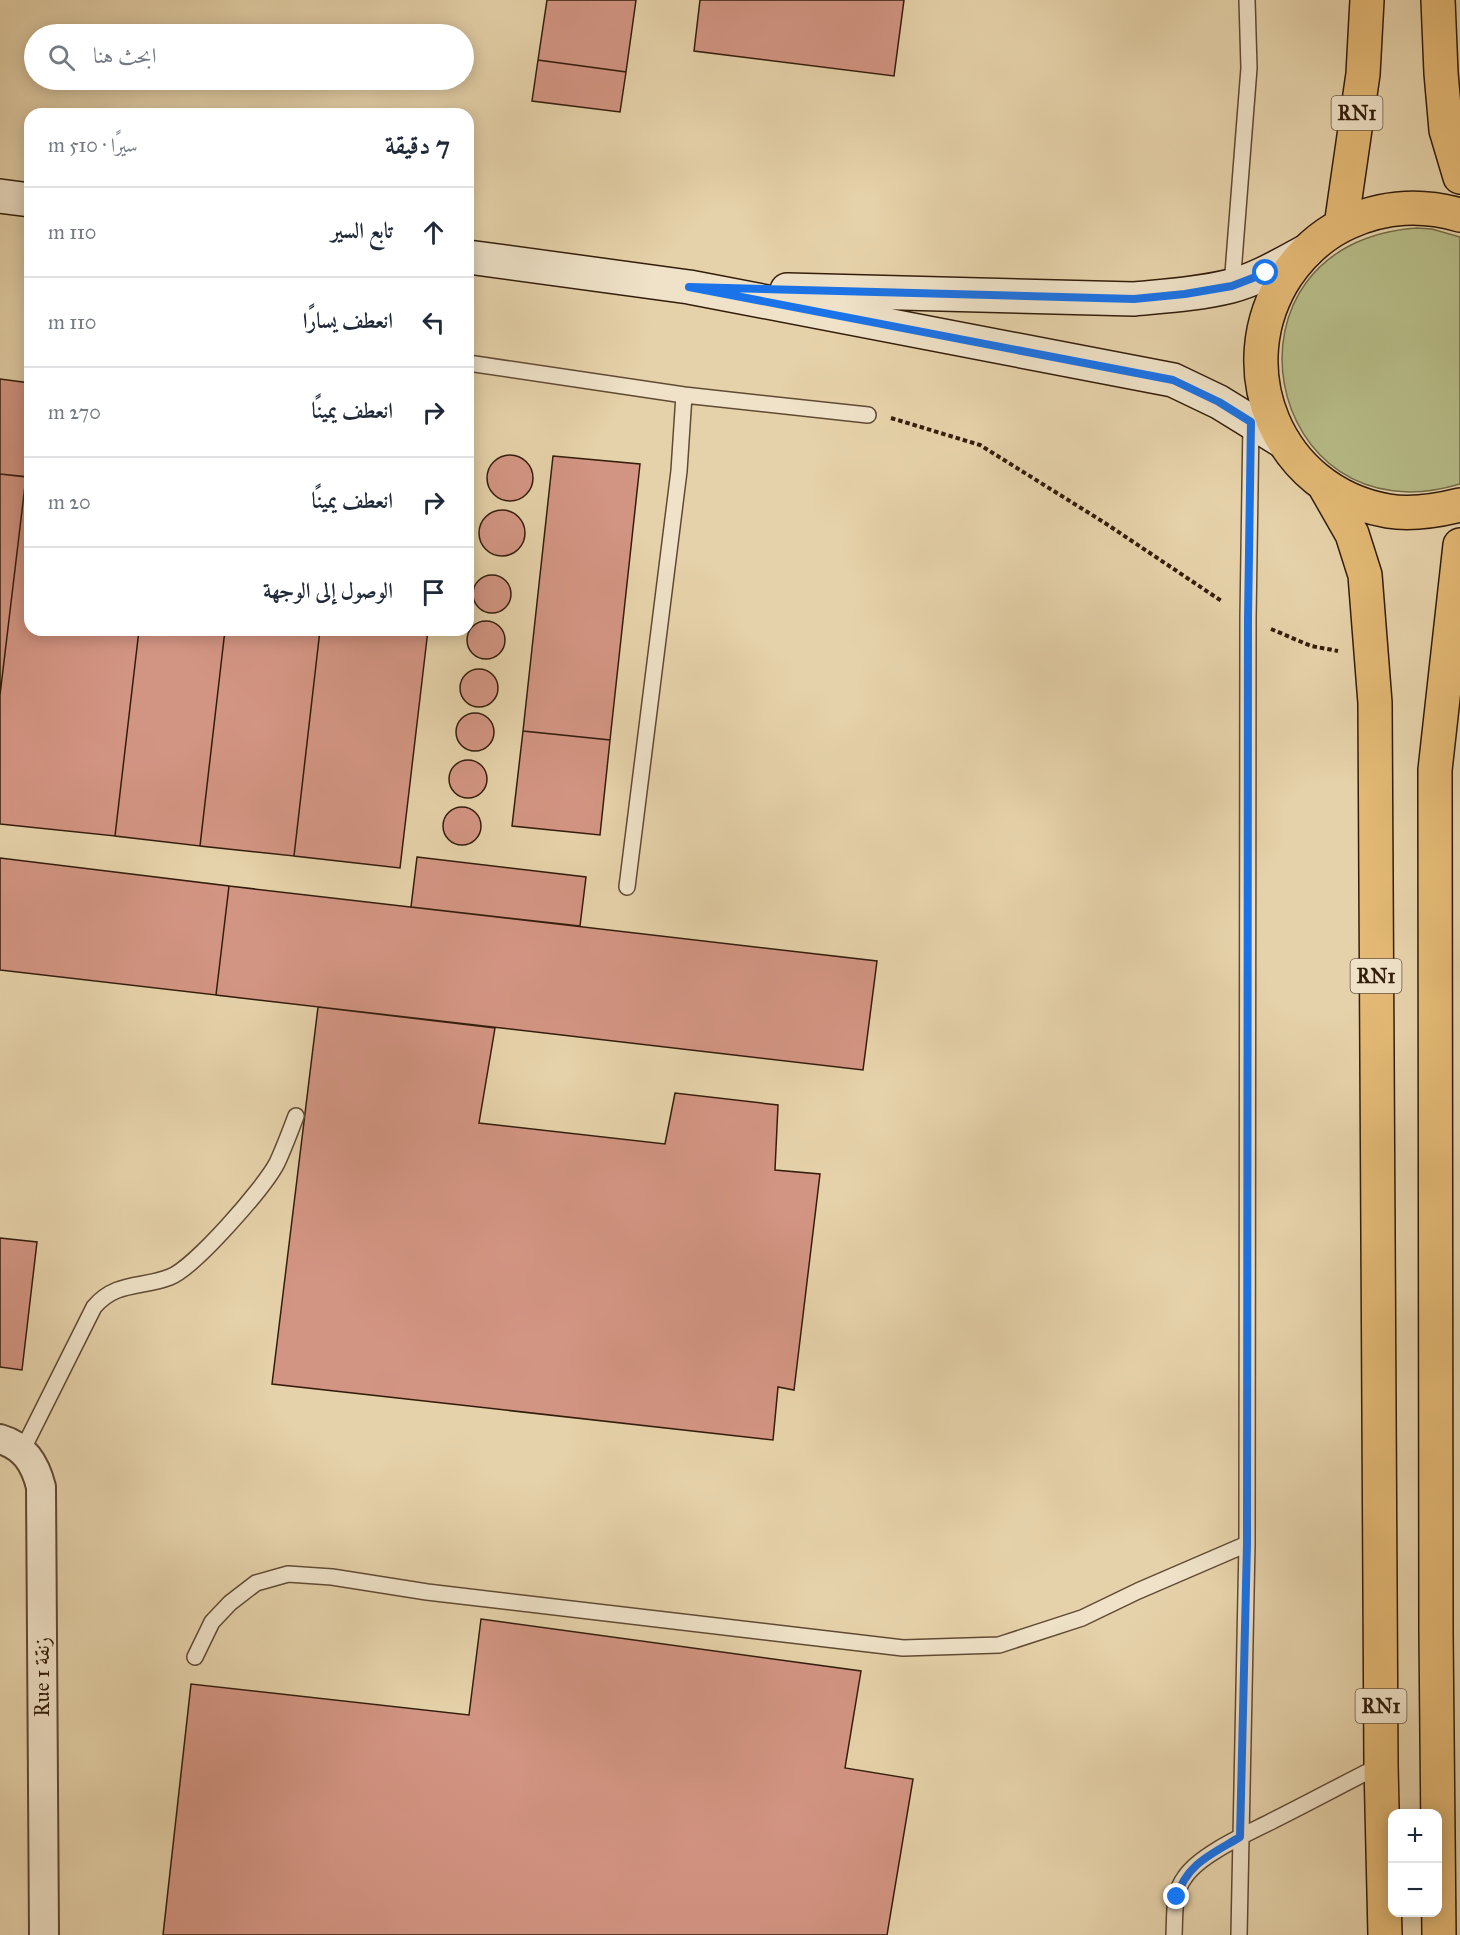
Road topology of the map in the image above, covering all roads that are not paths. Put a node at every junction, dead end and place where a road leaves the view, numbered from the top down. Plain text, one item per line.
1 (1247, 0) edge
2 (1367, 0) edge
3 (1438, 0) edge
4 (1460, 177) edge
5 (0, 196) edge
6 (24, 199) edge
7 (1460, 215) edge
8 (1341, 226) junction
9 (1307, 251) junction
10 (474, 258) edge
11 (1232, 286) junction
12 (689, 287) junction
13 (474, 364) edge
14 (684, 395) junction
15 (868, 415) road end
16 (1251, 422) junction
17 (1284, 442) junction
18 (1324, 484) junction
19 (1460, 505) edge
20 (1460, 545) edge
21 (627, 886) dead end
22 (296, 1116) dead end
23 (11, 1445) edge
24 (1247, 1544) junction
25 (195, 1657) dead end
26 (1381, 1765) junction
27 (1240, 1837) junction
28 (44, 1935) edge
29 (1174, 1935) edge
30 (1239, 1935) edge
31 (1385, 1935) edge
32 (1439, 1935) edge

1 - 11 lane
2 - 8 highway, RN1
3 - 4 highway
5 - 6 main road
7 - 8 highway, RN1
8 - 9 highway, RN1
9 - 11 main road
9 - 17 highway, RN1
10 - 12 main road
11 - 12 main road
12 - 16 main road
13 - 14 lane
14 - 15 lane
14 - 21 lane
16 - 17 main road
16 - 24 lane
17 - 18 highway, RN1
18 - 19 highway, RN1
18 - 26 highway, RN1
20 - 32 highway, RN1
22 - 23 lane
23 - 28 street, Rue 1 زنقة
24 - 25 lane
24 - 27 lane
26 - 27 lane
26 - 31 highway, RN1
27 - 29 lane
27 - 30 lane

